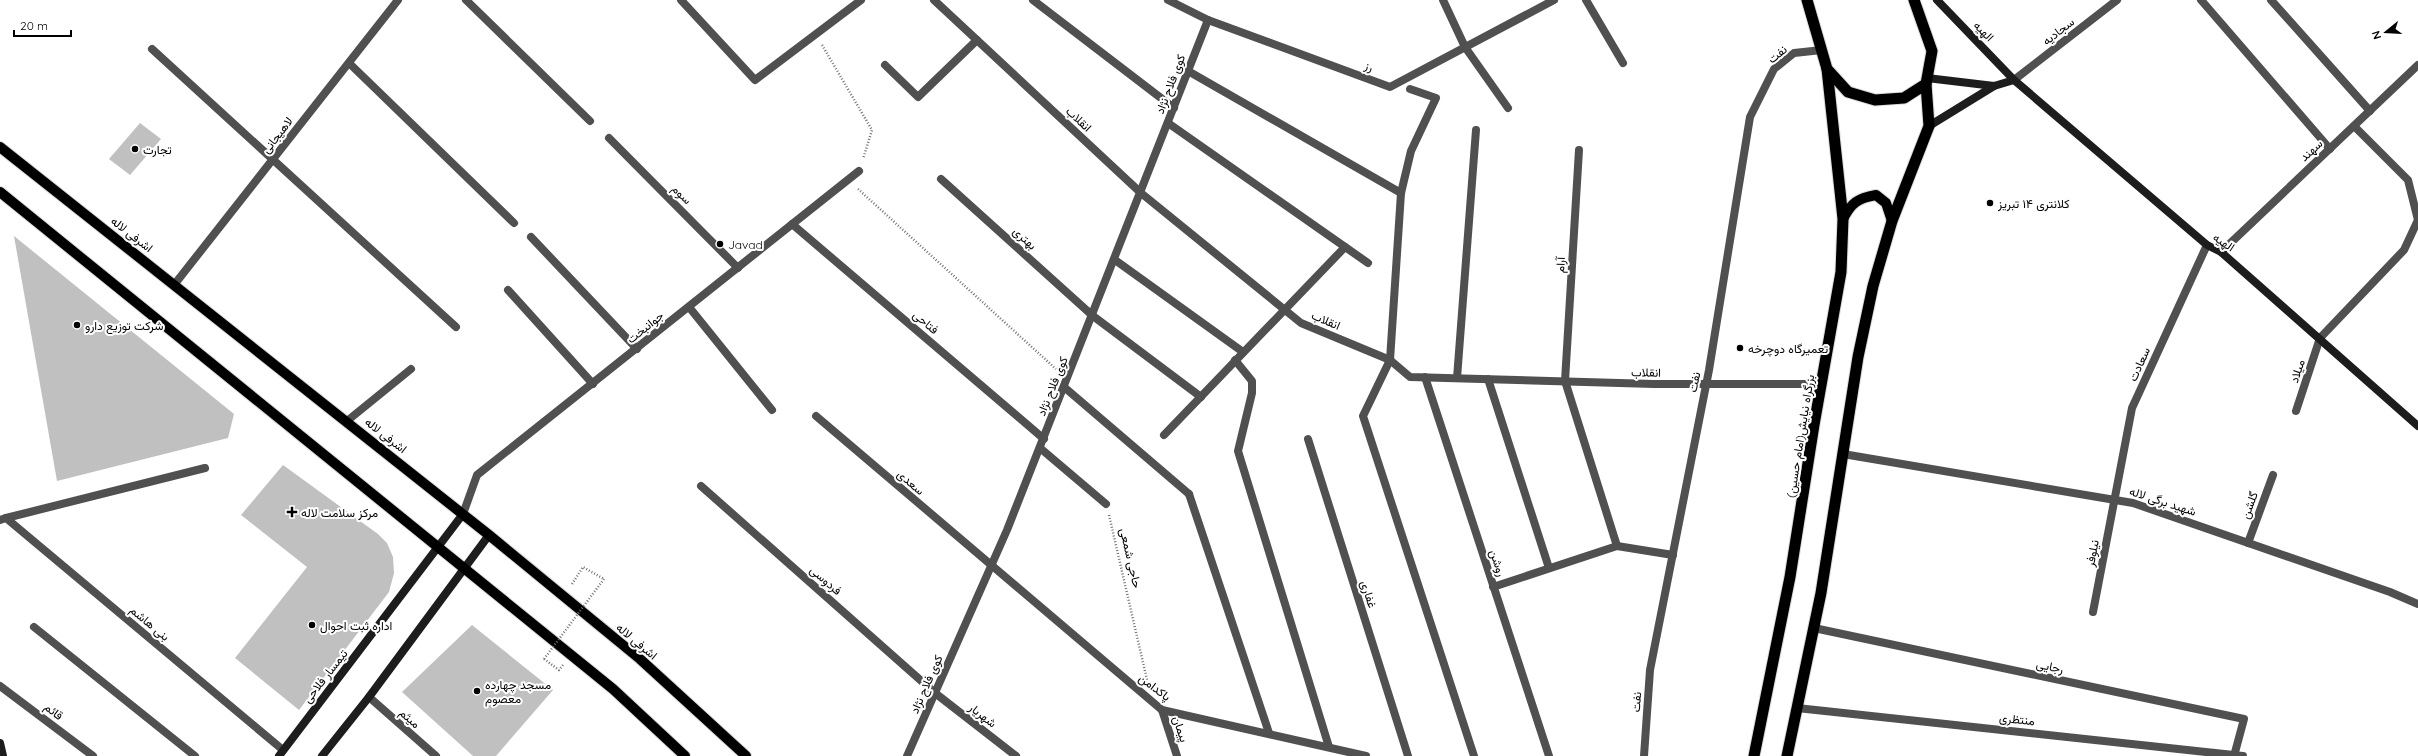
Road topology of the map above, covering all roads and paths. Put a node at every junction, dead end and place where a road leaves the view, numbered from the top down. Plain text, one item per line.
1 (398, 0) edge
2 (466, 0) edge
3 (861, 0) edge
4 (934, 0) edge
5 (1033, 0) edge
6 (1168, 0) edge
7 (1443, 0) edge
8 (1554, 0) edge
9 (1586, 0) edge
10 (1807, 0) edge
11 (1914, 0) edge
12 (1937, 0) edge
13 (2117, 0) edge
14 (2201, 0) edge
15 (2270, 0) edge
16 (685, 1) edge
17 (1208, 20) junction
18 (816, 34) junction
19 (977, 40) junction
20 (1465, 47) junction
21 (152, 48) dead end
22 (1822, 50) junction
23 (349, 63) junction
24 (1623, 64) dead end
25 (885, 65) dead end
26 (2418, 65) edge
27 (1827, 69) junction
28 (1188, 71) junction
29 (2014, 80) junction
30 (1927, 81) junction
31 (1994, 86) junction
32 (1410, 89) dead end
33 (1174, 108) junction
34 (1508, 108) dead end
35 (2370, 111) junction
36 (590, 121) dead end
37 (1168, 124) junction
38 (1929, 126) junction
39 (2354, 126) junction
40 (1476, 130) dead end
41 (609, 138) dead end
42 (0, 147) edge
43 (2330, 149) junction
44 (1579, 150) dead end
45 (272, 161) junction
46 (859, 171) junction
47 (942, 179) dead end
48 (0, 192) edge
49 (1400, 192) junction
50 (1141, 193) junction
51 (1843, 219) junction
52 (2418, 220) edge
53 (1892, 221) junction
54 (514, 223) dead end
55 (792, 224) junction
56 (531, 237) dead end
57 (2207, 245) junction
58 (1345, 247) junction
59 (2221, 252) junction
60 (1115, 260) junction
61 (1368, 264) dead end
62 (738, 268) junction
63 (174, 285) junction
64 (508, 290) dead end
65 (689, 307) junction
66 (1284, 309) junction
67 (1093, 316) junction
68 (456, 327) dead end
69 (2320, 338) junction
70 (637, 349) junction
71 (1243, 352) junction
72 (1235, 360) junction
73 (1390, 360) junction
74 (411, 368) dead end
75 (1425, 377) junction
76 (1457, 378) junction
77 (1488, 379) junction
78 (1566, 381) junction
79 (1066, 383) junction
80 (593, 384) junction
81 (1706, 384) junction
82 (1821, 384) junction
83 (1200, 397) junction
84 (772, 410) dead end
85 (2296, 411) dead end
86 (816, 416) dead end
87 (347, 421) junction
88 (2418, 426) edge
89 (1164, 436) dead end
90 (1044, 439) junction
91 (1308, 440) dead end
92 (1040, 448) junction
93 (1843, 454) junction
94 (205, 468) dead end
95 (2273, 475) dead end
96 (701, 486) dead end
97 (2115, 499) junction
98 (1106, 504) joint
99 (463, 514) junction
100 (3, 519) edge
101 (489, 535) junction
102 (2248, 543) junction
103 (1617, 546) junction
104 (438, 548) junction
105 (1672, 555) junction
106 (991, 566) junction
107 (464, 568) junction
108 (1549, 568) junction
109 (1493, 587) junction
110 (564, 597) junction
111 (2418, 604) edge
112 (2093, 612) dead end
113 (34, 627) dead end
114 (1814, 628) junction
115 (559, 670) dead end
116 (0, 686) edge
117 (935, 692) junction
118 (369, 697) junction
119 (1152, 702) junction
120 (1797, 708) junction
121 (1162, 710) junction
122 (1269, 733) junction
123 (0, 743) edge
124 (1329, 747) junction
125 (281, 753) edge
126 (2234, 755) edge
127 (3, 756) edge
128 (93, 756) edge
129 (195, 756) edge
130 (290, 756) edge
131 (322, 756) edge
132 (436, 756) edge
133 (685, 756) edge
134 (746, 756) edge
135 (907, 756) edge
136 (1016, 756) edge
137 (1177, 756) edge
138 (1332, 756) edge
139 (1366, 756) edge
140 (1408, 756) edge
141 (1474, 756) edge
142 (1549, 756) edge
143 (1644, 756) edge
144 (1754, 756) edge
145 (1787, 756) edge
146 (2243, 756) edge

1 - 23 street, لاهیجانی
2 - 36 street
3 - 18 street
4 - 19 street, انقلاب
5 - 33 street
6 - 17 street, رز
7 - 20 street
8 - 20 street, رز
9 - 24 street
10 - 22 highway, بزرگراه نیایش(امام حسین)
11 - 30 highway
12 - 29 main road, الهیه
13 - 29 street, سجادیه
14 - 43 street
15 - 35 street
16 - 18 street
17 - 20 street, رز
17 - 28 street, کوی فلاح نژاد
18 - 46 path
19 - 25 street
19 - 50 street, انقلاب
20 - 34 street
21 - 45 street
22 - 27 highway, بزرگراه نیایش(امام حسین)
22 - 81 street, نفت
23 - 45 street, لاهیجانی
23 - 54 street
26 - 35 street, سهند
27 - 30 highway
27 - 51 highway, بزرگراه نیایش(امام حسین)
28 - 33 street, کوی فلاح نژاد
28 - 49 street
29 - 31 main road
29 - 57 main road, الهیه
30 - 31 main road
30 - 38 highway
31 - 38 main road
32 - 49 street
33 - 37 street, کوی فلاح نژاد
35 - 39 street, سهند
37 - 50 street, کوی فلاح نژاد
37 - 58 street
38 - 53 highway
39 - 43 street, سهند
39 - 52 street
40 - 76 street
41 - 62 street, سوم
42 - 63 main road, اشرفی لاله
43 - 59 street, سهند
44 - 78 street, آرام
45 - 63 street, لاهیجانی
45 - 68 street
46 - 55 street, جوانبخت
46 - 79 path
47 - 67 street, بهتری
48 - 104 main road
49 - 73 street
50 - 60 street, کوی فلاح نژاد
50 - 66 street, انقلاب
51 - 53 main road
51 - 82 highway, بزرگراه نیایش(امام حسین)
52 - 69 street
53 - 93 highway
55 - 62 street, جوانبخت
55 - 90 street, فتاحی
56 - 70 street
57 - 59 main road, الهیه
57 - 97 street, سعادت
58 - 61 street
58 - 66 street
59 - 69 main road, الهیه
60 - 67 street, کوی فلاح نژاد
60 - 71 street
62 - 65 street, جوانبخت
63 - 87 main road, اشرفی لاله
64 - 80 street
65 - 70 street, جوانبخت
65 - 84 street
66 - 71 street
66 - 73 street, انقلاب
67 - 79 street, کوی فلاح نژاد
67 - 83 street, بهتری
69 - 85 street, میلاد
69 - 88 main road, الهیه
70 - 80 street, جوانبخت
71 - 72 street
72 - 83 street
72 - 124 street
73 - 75 street, انقلاب
73 - 141 street
74 - 87 street
75 - 76 street, انقلاب
75 - 109 street, روشن
76 - 77 street, انقلاب
77 - 78 street, انقلاب
77 - 108 street
78 - 81 street, انقلاب
78 - 103 street
79 - 90 street, کوی فلاح نژاد
79 - 122 street
80 - 99 street, جوانبخت
81 - 82 street, انقلاب
81 - 105 street, نفت
82 - 144 highway, بزرگراه نیایش(امام حسین)
83 - 89 street
86 - 106 street, سعدی
87 - 99 main road, اشرفی لاله
90 - 92 street, کوی فلاح نژاد
91 - 140 street, غفاری
92 - 98 street
92 - 106 street, کوی فلاح نژاد
93 - 97 street, شهید برگی لاله
93 - 114 highway
94 - 100 street
95 - 102 street, گلشن
96 - 117 street, فردوسی
97 - 102 street, شهید برگی لاله
97 - 112 street, نیلوفر
98 - 119 path, حاجی شمعی
99 - 101 main road, اشرفی لاله
99 - 104 main road, تیمسار فلاحی
100 - 125 street, بنی هاشم
101 - 107 main road
101 - 110 main road, اشرفی لاله
102 - 111 street, شهید برگی لاله
103 - 105 street
103 - 108 street
104 - 107 main road
104 - 125 main road, تیمسار فلاحی
105 - 143 street, نفت
106 - 117 street, کوی فلاح نژاد
106 - 119 street, پاکدامن
107 - 118 main road
107 - 133 main road
108 - 109 street
109 - 142 street, روشن
110 - 115 path, bridge
110 - 134 main road, اشرفی لاله
113 - 129 street
114 - 120 highway
114 - 126 street, رجایی
116 - 128 street, قائم
117 - 135 street, کوی فلاح نژاد
117 - 136 street, شهریار
118 - 131 main road
118 - 132 street, میثم
119 - 121 street, پاکدامن
120 - 126 street, منتظری
120 - 145 highway
121 - 122 street, پاکدامن
121 - 137 street, پیمان
122 - 124 street, پاکدامن
123 - 127 main road
124 - 138 street
124 - 139 street, پاکدامن
125 - 130 main road
126 - 146 street, منتظری

